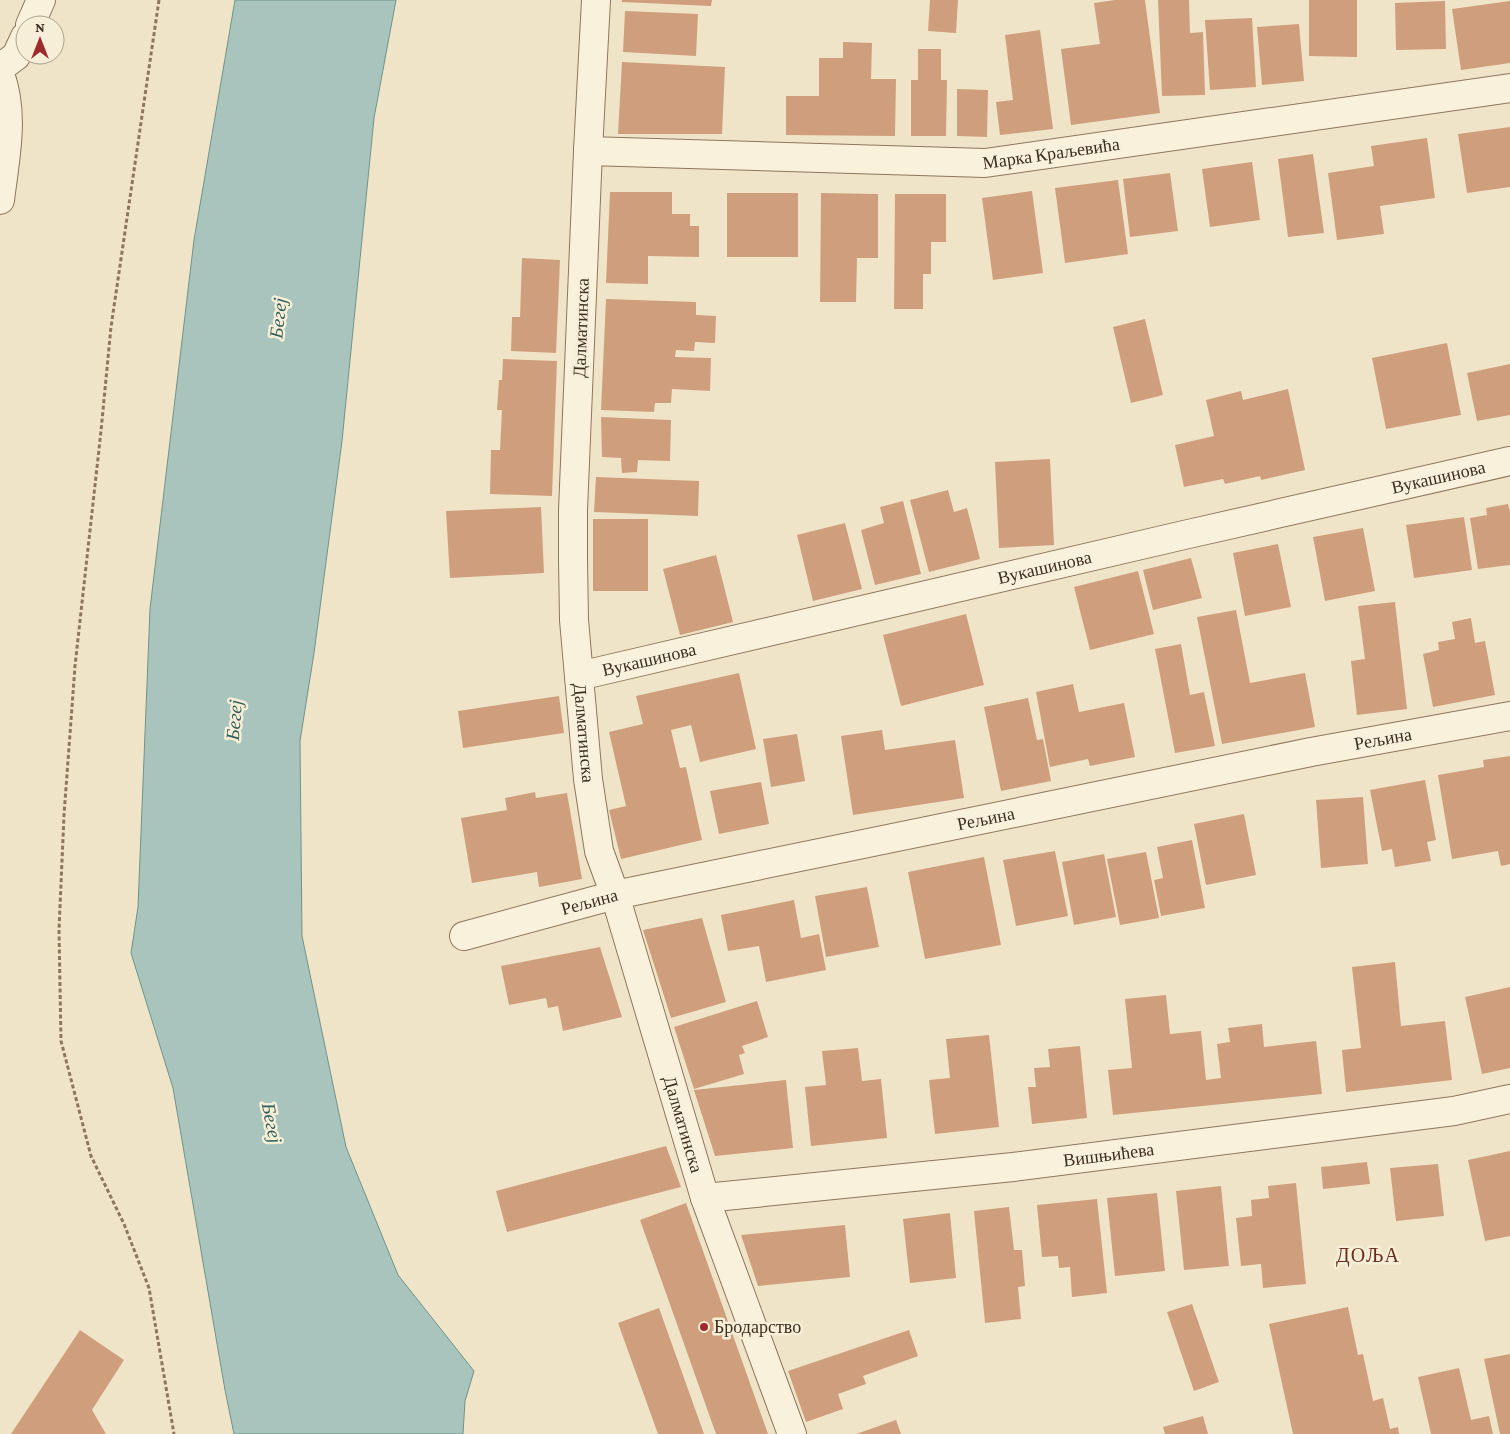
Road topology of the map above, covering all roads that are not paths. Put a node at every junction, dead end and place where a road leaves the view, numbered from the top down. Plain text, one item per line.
1 (41, 0) edge
2 (596, 0) edge
3 (34, 15) edge
4 (15, 57) edge
5 (0, 68) edge
6 (0, 74) edge
7 (1510, 88) edge
8 (588, 151) junction
9 (0, 200) edge
10 (1510, 461) edge
11 (579, 676) junction
12 (1510, 716) edge
13 (615, 895) junction
14 (464, 936) dead end
15 (1510, 1099) edge
16 (705, 1198) junction
17 (792, 1434) edge

1 - 3 street
2 - 8 street, Далматинска
4 - 5 street
6 - 9 street
7 - 8 street, Марка Краљевића
8 - 11 street, Далматинска
10 - 11 street, Вукашинова
11 - 13 street, Далматинска
12 - 13 street, Рељина
13 - 14 street, Рељина
13 - 16 street, Далматинска
15 - 16 street, Вишњићева
16 - 17 street, Далматинска

